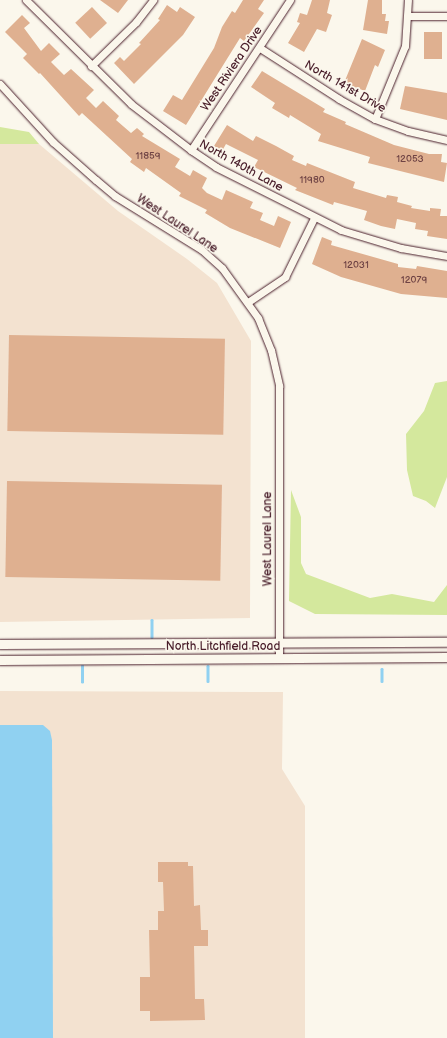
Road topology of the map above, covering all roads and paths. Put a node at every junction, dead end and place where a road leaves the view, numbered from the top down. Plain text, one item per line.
1 (26, 0) edge
2 (153, 0) edge
3 (290, 0) edge
4 (408, 0) edge
5 (408, 16) junction
6 (447, 16) edge
7 (260, 48) junction
8 (91, 66) junction
9 (0, 84) edge
10 (375, 119) junction
11 (447, 140) edge
12 (191, 150) junction
13 (314, 218) junction
14 (447, 256) edge
15 (248, 302) junction
16 (447, 642) edge
17 (279, 643) junction
18 (0, 644) edge
19 (447, 657) edge
20 (279, 659) junction
21 (0, 660) edge

1 - 8 street, North 140th Lane
2 - 8 street
3 - 7 street, West Riviera Drive
4 - 5 street
5 - 6 street
5 - 10 street
7 - 10 street, North 141st Drive
7 - 12 street, West Riviera Drive
8 - 12 street, North 140th Lane
9 - 15 street, West Laurel Lane
10 - 11 street, North 141st Drive
12 - 13 street, North 140th Lane
13 - 14 street, North 140th Lane
13 - 15 street
15 - 17 street, West Laurel Lane
16 - 17 main road, North Litchfield Road
17 - 18 main road, North Litchfield Road
17 - 20 street, West Laurel Lane
19 - 20 main road, North Litchfield Road
20 - 21 main road, North Litchfield Road

